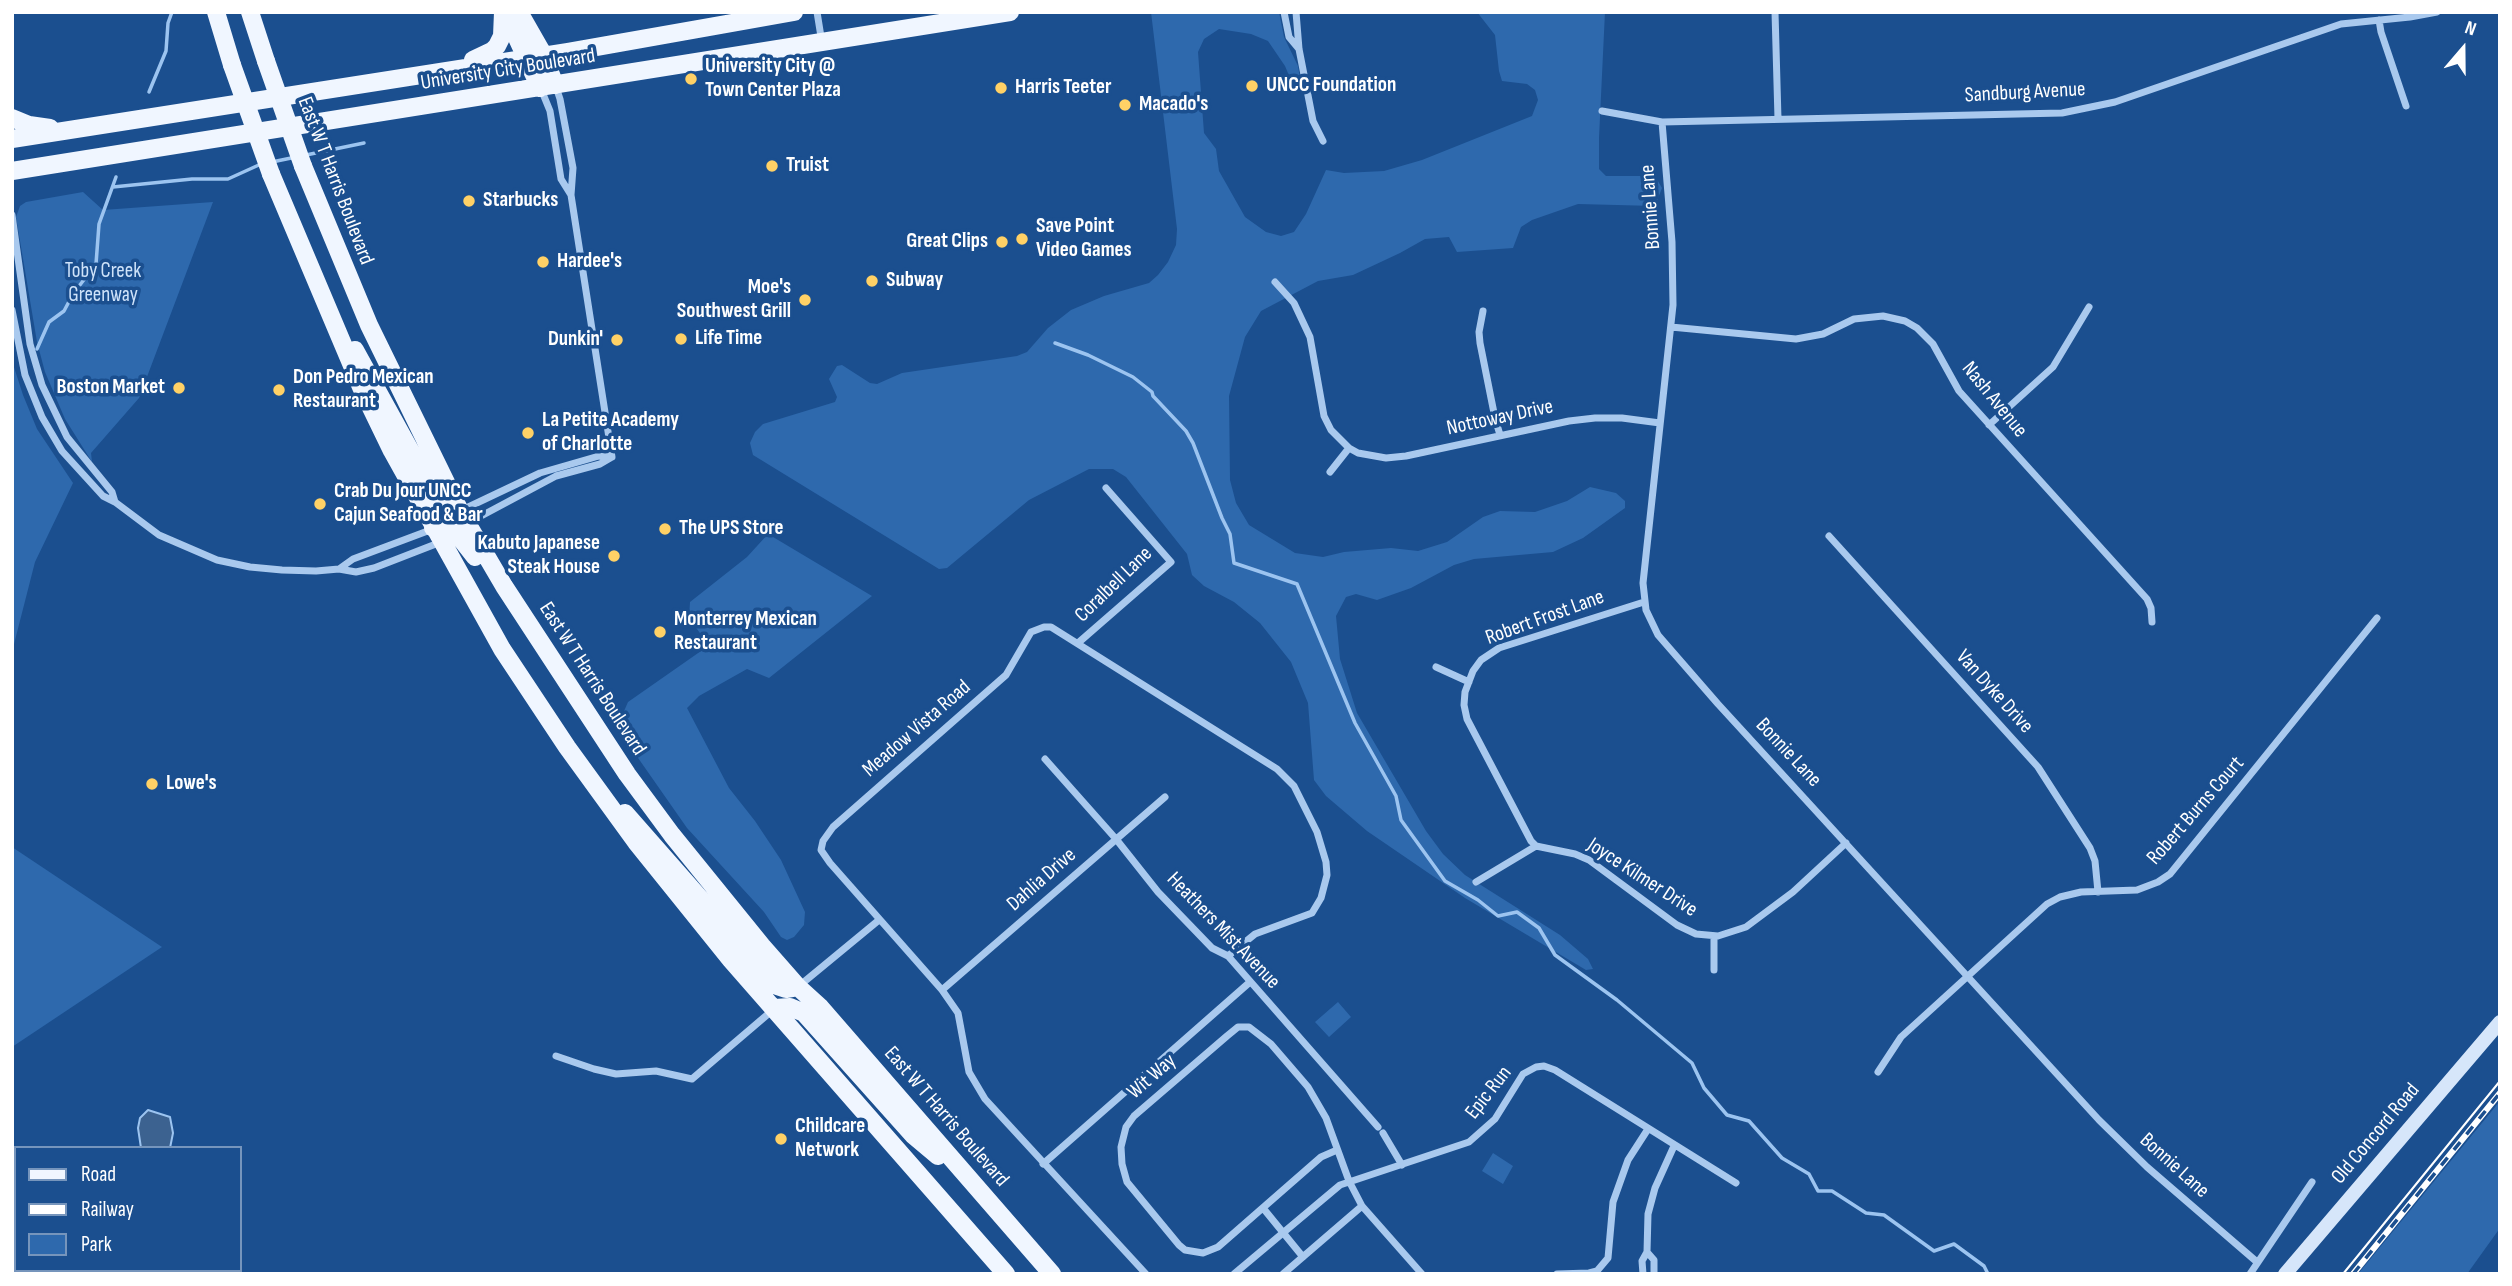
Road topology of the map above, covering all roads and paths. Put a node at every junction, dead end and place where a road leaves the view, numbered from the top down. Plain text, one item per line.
1 (216, 12) edge
2 (250, 12) edge
3 (259, 12) edge
4 (504, 12) edge
5 (519, 12) edge
6 (794, 12) edge
7 (817, 12) edge
8 (1010, 12) edge
9 (1284, 12) edge
10 (1296, 12) edge
11 (1774, 12) edge
12 (2437, 12) edge
13 (2379, 20) junction
14 (822, 44) junction
15 (1299, 49) junction
16 (536, 56) junction
17 (266, 61) junction
18 (440, 71) junction
19 (548, 87) junction
20 (2406, 106) dead end
21 (1602, 111) dead end
22 (12, 118) edge
23 (1778, 119) junction
24 (1662, 122) junction
25 (71, 130) junction
26 (12, 139) edge
27 (1323, 141) dead end
28 (12, 171) edge
29 (571, 195) junction
30 (12, 215) edge
31 (1275, 282) dead end
32 (2089, 307) dead end
33 (12, 310) edge
34 (328, 310) junction
35 (1483, 311) dead end
36 (1671, 327) junction
37 (1660, 423) junction
38 (1989, 425) junction
39 (1500, 435) junction
40 (1349, 448) junction
41 (612, 457) junction
42 (1330, 472) dead end
43 (1106, 488) dead end
44 (115, 502) junction
45 (463, 516) junction
46 (437, 535) junction
47 (1829, 536) dead end
48 (339, 569) junction
49 (1644, 602) junction
50 (2377, 618) dead end
51 (2152, 622) dead end
52 (1078, 643) junction
53 (555, 666) junction
54 (1436, 667) dead end
55 (1469, 682) junction
56 (1045, 758) dead end
57 (592, 782) junction
58 (1165, 797) dead end
59 (1116, 839) junction
60 (1846, 843) junction
61 (1536, 846) junction
62 (1476, 882) dead end
63 (2098, 892) junction
64 (879, 920) junction
65 (1714, 936) junction
66 (1228, 956) junction
67 (1714, 970) dead end
68 (1967, 975) junction
69 (1250, 982) junction
70 (798, 987) junction
71 (942, 990) junction
72 (775, 1008) junction
73 (2500, 1022) edge
74 (556, 1056) dead end
75 (1878, 1072) dead end
76 (1648, 1129) junction
77 (1674, 1146) junction
78 (1337, 1150) junction
79 (1043, 1164) junction
80 (1402, 1165) junction
81 (1349, 1181) junction
82 (2312, 1182) dead end
83 (1736, 1183) dead end
84 (975, 1185) junction
85 (1362, 1206) junction
86 (1262, 1208) junction
87 (1283, 1233) junction
88 (1647, 1252) junction
89 (1303, 1257) junction
90 (2257, 1262) junction
91 (1643, 1272) edge
92 (1654, 1272) edge
93 (1006, 1274) edge
94 (1052, 1274) edge
95 (1146, 1274) edge
96 (1234, 1274) edge
97 (1283, 1274) edge
98 (1422, 1274) edge
99 (1557, 1274) edge
100 (2250, 1274) edge
101 (2285, 1274) edge

1 - 34 main road, bridge
2 - 17 main road, East W T Harris Boulevard
3 - 17 main road
4 - 16 main road
4 - 18 main road
5 - 16 main road
6 - 16 main road, University City Boulevard
7 - 14 street
8 - 14 main road, University City Boulevard
9 - 15 street
10 - 15 street
11 - 23 street
12 - 13 street, Sandburg Avenue
13 - 20 street
13 - 23 street, Sandburg Avenue
14 - 19 main road, University City Boulevard
15 - 27 street
16 - 18 main road, University City Boulevard
16 - 19 main road
17 - 45 main road, East W T Harris Boulevard, bridge
18 - 25 main road, University City Boulevard
19 - 28 main road, University City Boulevard
19 - 29 street
19 - 29 street
21 - 24 street, Sandburg Avenue
22 - 25 main road
23 - 24 street, Sandburg Avenue
24 - 36 street, Bonnie Lane
25 - 26 main road, University City Boulevard
29 - 41 street
30 - 44 street
31 - 40 street
32 - 38 street
33 - 44 street
34 - 45 main road
34 - 46 main road
35 - 39 street
36 - 37 street, Bonnie Lane
36 - 38 street, Nash Avenue
37 - 39 street, Nottoway Drive
37 - 49 street, Bonnie Lane
38 - 51 street, Nash Avenue
39 - 40 street, Nottoway Drive
40 - 42 street
41 - 45 street
41 - 45 street
43 - 52 street, Coralbell Lane
44 - 48 street
45 - 53 main road, East W T Harris Boulevard
46 - 48 street
46 - 48 street
46 - 53 main road
46 - 57 main road
47 - 63 street, Van Dyke Drive
49 - 55 street, Robert Frost Lane
49 - 60 street, Bonnie Lane
50 - 63 street, Robert Burns Court
52 - 64 street, Meadow Vista Road
52 - 66 street, Meadow Vista Road
53 - 70 main road, East W T Harris Boulevard
54 - 55 street
55 - 61 street
56 - 59 street, Heathers Mist Avenue
57 - 70 main road
57 - 72 main road
58 - 59 street, Dahlia Drive
59 - 66 street, Heathers Mist Avenue
59 - 71 street, Dahlia Drive
60 - 65 street, Joyce Kilmer Drive
60 - 68 street, Bonnie Lane
61 - 62 street
61 - 65 street, Joyce Kilmer Drive
63 - 68 street, Robert Burns Court
64 - 70 street
64 - 71 street, Meadow Vista Road
65 - 67 street, Joyce Kilmer Drive
66 - 69 street, Heathers Mist Avenue
68 - 75 street, Robert Burns Court
68 - 90 street, Bonnie Lane
69 - 79 street
69 - 80 street, Heathers Mist Avenue
70 - 84 main road, East W T Harris Boulevard
71 - 79 street, Meadow Vista Road
72 - 74 street
72 - 84 main road
72 - 93 main road
73 - 101 street, Old Concord Road
76 - 77 street, Epic Run
76 - 80 street, Epic Run
76 - 99 street
77 - 83 street, Epic Run
77 - 88 street
78 - 81 street, Wit Way
78 - 86 street, Wit Way
78 - 86 street, Wit Way
79 - 95 street, Meadow Vista Road
80 - 81 street, Epic Run
81 - 85 street, Wit Way
81 - 87 street, Epic Run
82 - 90 street
84 - 94 main road, East W T Harris Boulevard
85 - 89 street
85 - 98 street, Wit Way
86 - 87 street
87 - 89 street
87 - 96 street, Epic Run
88 - 91 street
88 - 92 street
89 - 97 street
90 - 100 street
91 - 92 street

